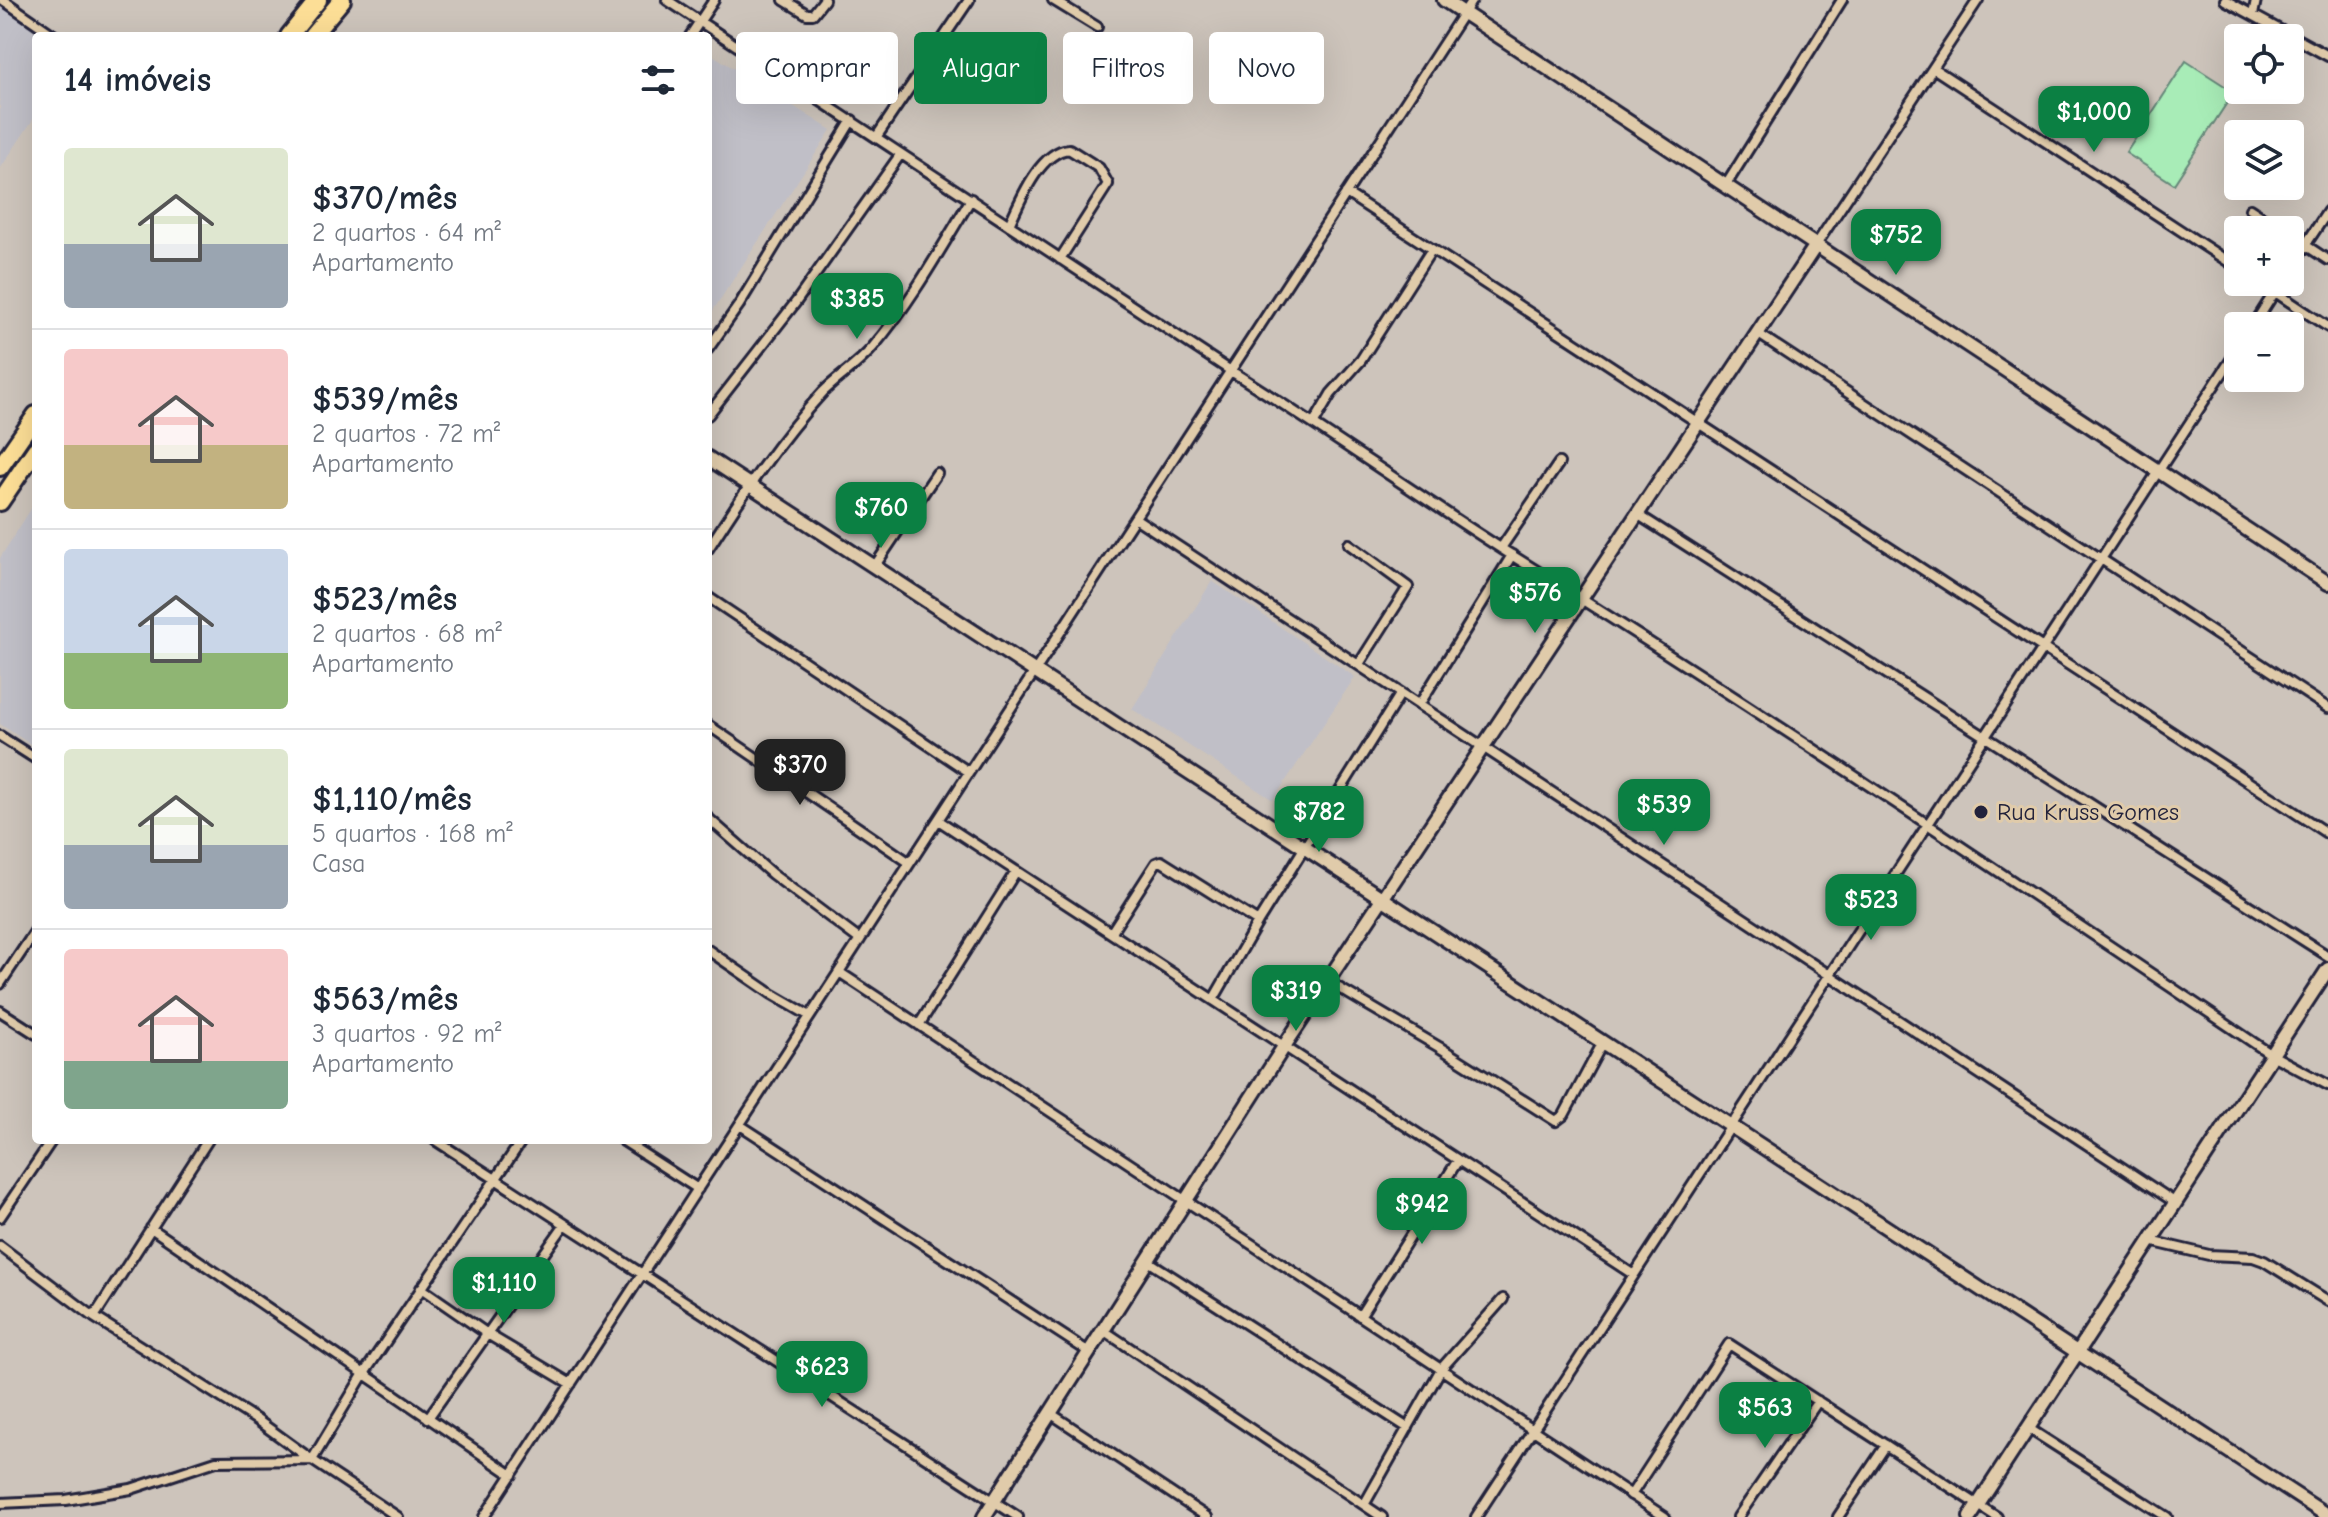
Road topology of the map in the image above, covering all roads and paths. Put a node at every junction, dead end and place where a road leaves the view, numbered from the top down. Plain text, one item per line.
1 (3, 0) edge
2 (318, 0) edge
3 (342, 0) edge
4 (667, 0) edge
5 (714, 0) edge
6 (784, 0) edge
7 (824, 0) edge
8 (969, 0) edge
9 (1053, 0) edge
10 (1444, 0) edge
11 (1472, 0) edge
12 (1842, 0) edge
13 (1978, 0) edge
14 (2225, 0) edge
15 (2256, 0) edge
16 (1464, 13) junction
17 (2253, 15) junction
18 (700, 21) junction
19 (1097, 27) dead end
20 (49, 32) edge
21 (292, 32) edge
22 (315, 32) edge
23 (693, 32) edge
24 (2328, 56) edge
25 (1933, 68) junction
26 (852, 120) junction
27 (877, 136) junction
28 (900, 155) junction
29 (1726, 185) junction
30 (1346, 193) junction
31 (971, 199) junction
32 (2250, 209) dead end
33 (2328, 211) edge
34 (2261, 216) edge
35 (1009, 225) junction
36 (1816, 245) junction
37 (2305, 245) joint
38 (1432, 249) junction
39 (1060, 259) junction
40 (2224, 259) edge
41 (2328, 260) edge
42 (2281, 296) edge
43 (2328, 327) edge
44 (1757, 333) junction
45 (712, 343) edge
46 (1231, 371) junction
47 (2224, 371) edge
48 (712, 410) edge
49 (32, 421) edge
50 (1698, 422) junction
51 (1314, 423) junction
52 (32, 456) edge
53 (712, 461) edge
54 (1559, 463) dead end
55 (0, 467) edge
56 (2159, 472) junction
57 (937, 473) dead end
58 (749, 484) junction
59 (0, 502) edge
60 (1637, 514) junction
61 (1135, 518) junction
62 (712, 543) edge
63 (1349, 544) dead end
64 (1501, 548) junction
65 (1512, 555) junction
66 (2102, 559) junction
67 (874, 567) junction
68 (2328, 583) edge
69 (1582, 598) junction
70 (712, 600) edge
71 (2044, 648) junction
72 (1359, 664) junction
73 (1034, 673) junction
74 (1401, 693) junction
75 (1419, 705) junction
76 (2328, 708) edge
77 (712, 728) edge
78 (0, 736) edge
79 (1986, 737) junction
80 (1483, 747) junction
81 (32, 756) edge
82 (969, 772) junction
83 (938, 820) junction
84 (712, 822) edge
85 (1929, 824) junction
86 (2328, 834) edge
87 (1303, 848) junction
88 (910, 863) junction
89 (1016, 871) junction
90 (1382, 900) junction
91 (1258, 922) junction
92 (1111, 933) junction
93 (32, 936) edge
94 (860, 940) junction
95 (712, 953) edge
96 (2328, 956) edge
97 (2328, 969) edge
98 (839, 972) junction
99 (1830, 975) junction
100 (1327, 981) junction
101 (0, 984) edge
102 (1213, 1000) junction
103 (0, 1011) edge
104 (810, 1016) junction
105 (919, 1025) junction
106 (32, 1031) edge
107 (1602, 1044) junction
108 (1285, 1045) junction
109 (2272, 1055) junction
110 (2328, 1085) edge
111 (740, 1125) junction
112 (1731, 1127) junction
113 (49, 1144) edge
114 (202, 1144) edge
115 (441, 1144) edge
116 (519, 1144) edge
117 (628, 1144) edge
118 (1458, 1160) junction
119 (495, 1179) junction
120 (698, 1189) junction
121 (1186, 1201) junction
122 (2176, 1203) junction
123 (0, 1217) edge
124 (565, 1224) junction
125 (151, 1228) junction
126 (2150, 1241) junction
127 (0, 1246) edge
128 (1148, 1261) junction
129 (643, 1274) junction
130 (1634, 1275) junction
131 (421, 1288) junction
132 (1503, 1299) dead end
133 (2328, 1301) edge
134 (1360, 1316) junction
135 (94, 1317) junction
136 (1103, 1330) junction
137 (489, 1335) junction
138 (2079, 1351) junction
139 (1089, 1352) junction
140 (1441, 1369) junction
141 (363, 1375) junction
142 (571, 1384) junction
143 (1818, 1401) junction
144 (1050, 1413) junction
145 (428, 1418) junction
146 (1408, 1428) junction
147 (2028, 1428) junction
148 (1533, 1430) junction
149 (1886, 1445) junction
150 (312, 1460) junction
151 (512, 1475) junction
152 (1631, 1495) junction
153 (994, 1502) junction
154 (0, 1503) edge
155 (1364, 1505) junction
156 (1978, 1505) junction
157 (2328, 1516) edge
158 (398, 1517) edge
159 (484, 1517) edge
160 (984, 1517) edge
161 (1018, 1517) edge
162 (1207, 1517) edge
163 (1382, 1517) edge
164 (1476, 1517) edge
165 (1665, 1517) edge
166 (1738, 1517) edge
167 (1838, 1517) edge
168 (1970, 1517) edge
169 (1997, 1517) edge
170 (2167, 1517) edge

1 - 20 street
2 - 21 highway
3 - 22 highway
4 - 18 street
5 - 18 street
6 - 7 street
8 - 27 street
9 - 19 street
10 - 16 street
11 - 16 street
12 - 29 street
13 - 25 street
14 - 17 street
15 - 17 street
16 - 29 street
16 - 30 street
17 - 24 street
18 - 23 street
18 - 26 street
25 - 36 street
25 - 40 street
26 - 27 street
26 - 45 street
27 - 28 street
28 - 31 street
28 - 48 street
29 - 36 street
30 - 38 street
30 - 46 street
31 - 35 street
31 - 58 street
32 - 34 street
33 - 37 street
35 - 39 street
35 - 39 street
36 - 44 street
36 - 56 street
37 - 41 street
38 - 50 street
38 - 51 street
39 - 46 street
42 - 43 street
44 - 50 street
44 - 66 street
46 - 51 street
46 - 61 street
47 - 56 street
49 - 55 highway
50 - 60 street
50 - 71 street
51 - 64 street
52 - 59 highway
53 - 58 street
54 - 64 street
56 - 66 street
56 - 68 street
57 - 67 street
58 - 62 street
58 - 67 street
60 - 69 street
60 - 79 street
61 - 72 street
61 - 73 street
63 - 72 street
64 - 65 street
65 - 69 street
65 - 75 street
66 - 71 street
66 - 76 street
67 - 73 street
69 - 80 street
69 - 85 street
70 - 82 street
71 - 79 street
71 - 86 street
72 - 74 street
73 - 82 street
73 - 87 street
74 - 75 street
74 - 87 street
75 - 80 street
77 - 88 street
78 - 81 street
79 - 85 street
79 - 96 street
80 - 90 street
80 - 99 street
82 - 83 street
83 - 88 street
83 - 89 street
84 - 94 street
85 - 99 street
85 - 109 street
87 - 90 street
87 - 91 street
88 - 94 street
89 - 92 street
89 - 105 street
90 - 100 street
90 - 107 street
91 - 92 street
91 - 102 street
92 - 102 street
93 - 101 street
94 - 98 street
95 - 104 street
97 - 109 street
98 - 104 street
98 - 105 street
99 - 112 street
99 - 122 street
100 - 107 street
100 - 108 street
102 - 108 street
103 - 106 street
104 - 111 street
105 - 121 street
107 - 112 street
108 - 118 street
108 - 121 street
109 - 110 street
109 - 122 street
111 - 120 street
111 - 139 street
112 - 130 street
112 - 138 street
113 - 123 street
114 - 125 street
115 - 119 street
116 - 119 street
117 - 120 street
118 - 130 street
118 - 134 street
119 - 124 street
119 - 131 street
120 - 129 street
121 - 128 street
121 - 134 street
122 - 126 street
124 - 129 street
124 - 137 street
125 - 135 street
125 - 141 street
126 - 133 street
126 - 138 street
127 - 135 street
128 - 136 street
128 - 146 street
129 - 142 street
129 - 153 street
130 - 148 street
131 - 137 street
131 - 141 street
132 - 140 street
134 - 140 street
135 - 150 street
136 - 139 street
136 - 155 street
137 - 142 street
137 - 145 street
138 - 147 street
138 - 157 street
139 - 144 street
140 - 146 street
140 - 148 street
141 - 145 street
141 - 150 street
142 - 151 street
143 - 149 street
143 - 152 street
143 - 166 street
144 - 153 street
144 - 162 street
145 - 151 street
146 - 155 street
147 - 156 street
147 - 170 street
148 - 152 street
148 - 164 street
149 - 156 street
149 - 167 street
150 - 154 street
150 - 158 street
151 - 159 street
152 - 165 street
153 - 160 street
153 - 161 street
155 - 163 street
156 - 168 street
156 - 169 street

